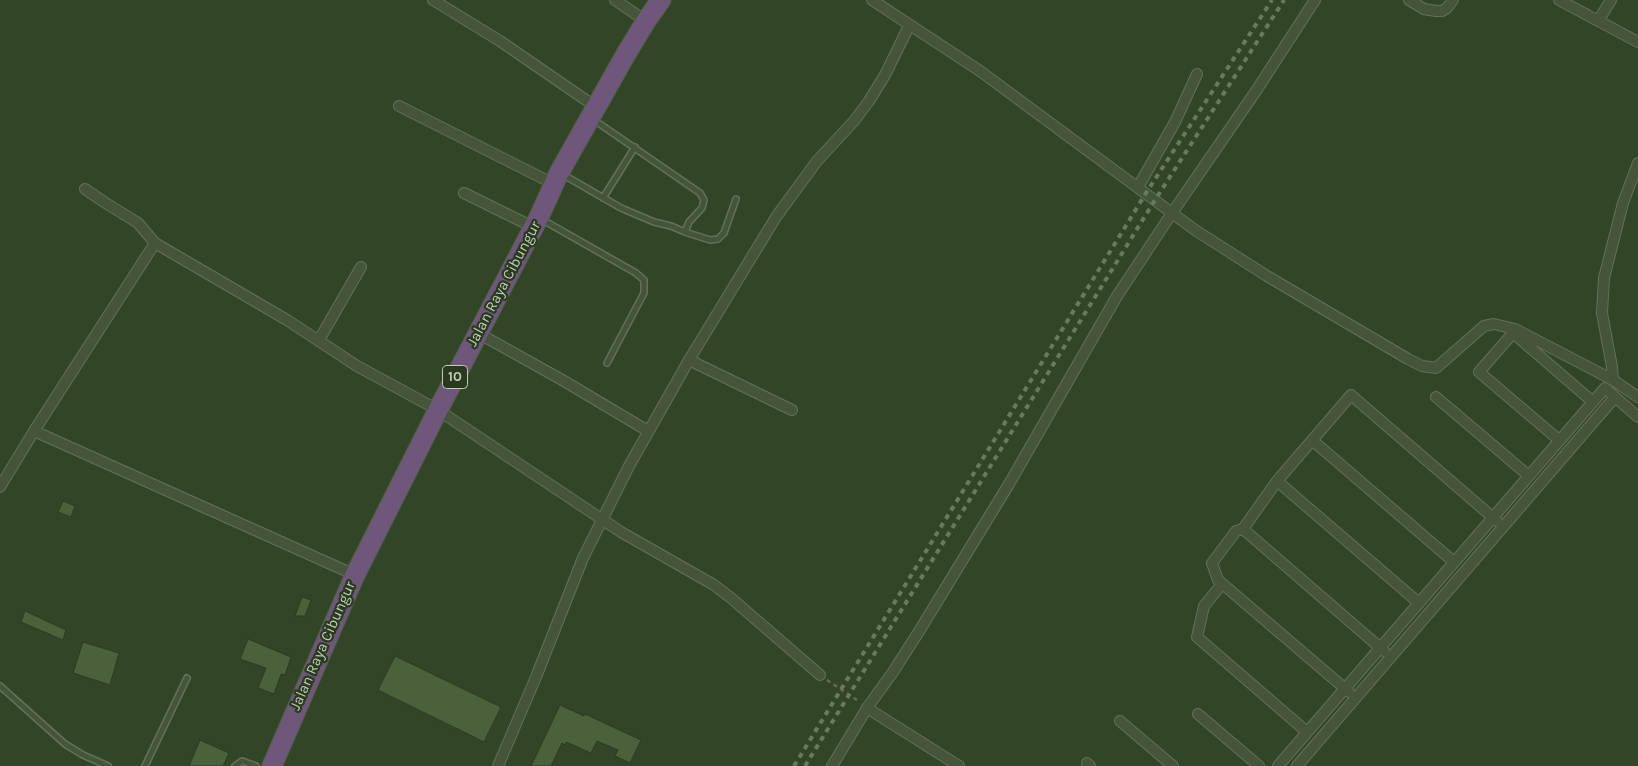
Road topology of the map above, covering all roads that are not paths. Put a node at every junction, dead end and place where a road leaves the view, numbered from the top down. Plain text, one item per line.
1 (433, 0) edge
2 (615, 0) edge
3 (661, 0) edge
4 (872, 0) edge
5 (1315, 0) edge
6 (1409, 0) edge
7 (1453, 0) edge
8 (1559, 0) edge
9 (1611, 0) edge
10 (1598, 20) junction
11 (646, 21) junction
12 (909, 26) junction
13 (1638, 42) edge
14 (1196, 74) dead end
15 (399, 106) dead end
16 (593, 112) junction
17 (635, 148) junction
18 (1638, 163) edge
19 (556, 178) junction
20 (1138, 187) junction
21 (85, 189) dead end
22 (464, 193) dead end
23 (603, 198) junction
24 (736, 199) dead end
25 (1172, 213) junction
26 (536, 222) junction
27 (685, 232) junction
28 (155, 243) junction
29 (361, 267) dead end
30 (478, 333) junction
31 (319, 340) junction
32 (689, 360) junction
33 (607, 363) dead end
34 (1613, 380) junction
35 (1436, 397) dead end
36 (1638, 397) edge
37 (1615, 398) junction
38 (1593, 402) junction
39 (438, 410) junction
40 (792, 410) dead end
41 (1638, 417) edge
42 (34, 431) junction
43 (648, 431) junction
44 (1312, 440) junction
45 (1560, 440) junction
46 (1529, 476) junction
47 (1277, 481) junction
48 (0, 487) edge
49 (1493, 517) junction
50 (602, 520) junction
51 (1504, 526) junction
52 (1243, 529) junction
53 (1454, 562) junction
54 (355, 575) junction
55 (1222, 584) junction
56 (1419, 603) junction
57 (1380, 648) junction
58 (1391, 657) junction
59 (820, 675) road end
60 (187, 678) dead end
61 (0, 686) edge
62 (1345, 689) junction
63 (1356, 698) junction
64 (867, 708) junction
65 (1198, 714) dead end
66 (1120, 721) dead end
67 (1307, 732) junction
68 (108, 766) edge
69 (145, 766) edge
70 (235, 766) edge
71 (256, 766) edge
72 (272, 766) edge
73 (498, 766) edge
74 (832, 766) edge
75 (959, 766) edge
76 (1173, 766) edge
77 (1258, 766) edge
78 (1278, 766) edge
79 (1297, 766) edge

1 - 16 street
2 - 11 street
3 - 11 highway, Jalan Raya Cibungur / 10
4 - 12 street
5 - 25 street
6 - 7 street
8 - 10 street
9 - 10 street
10 - 13 street
11 - 16 highway, Jalan Raya Cibungur / 10
12 - 20 street
12 - 32 street
14 - 20 street
15 - 19 street
16 - 17 lane
16 - 19 highway, Jalan Raya Cibungur / 10
17 - 23 lane
17 - 27 lane
18 - 34 street
19 - 23 lane
19 - 26 highway, Jalan Raya Cibungur / 10
20 - 25 street
21 - 28 street
22 - 26 street
23 - 27 lane
24 - 27 lane
25 - 34 street
25 - 64 street
26 - 30 highway, Jalan Raya Cibungur / 10
26 - 33 lane
28 - 31 street
28 - 42 street
29 - 31 street
30 - 39 highway, Jalan Raya Cibungur / 10
30 - 43 street
31 - 39 street
32 - 40 street
32 - 43 street
34 - 36 street
35 - 46 street
37 - 38 street
37 - 41 street
37 - 51 street
38 - 45 street
38 - 45 street
39 - 50 street
39 - 54 highway, Jalan Raya Cibungur / 10
42 - 48 street
42 - 54 street
43 - 50 street
44 - 47 street
44 - 49 street
44 - 53 street
45 - 46 street
46 - 49 street
47 - 52 street
47 - 56 street
49 - 51 street
49 - 53 street
50 - 59 street
50 - 73 street
51 - 58 street
52 - 55 street
52 - 57 street
53 - 56 street
54 - 72 highway, Jalan Raya Cibungur / 10
55 - 62 street
55 - 67 street
56 - 57 street
57 - 58 street
57 - 62 street
58 - 63 street
60 - 69 lane
61 - 68 lane
62 - 63 street
62 - 67 street
63 - 79 street
64 - 74 street
64 - 75 street
65 - 77 street
66 - 76 street
67 - 78 street
70 - 71 lane

